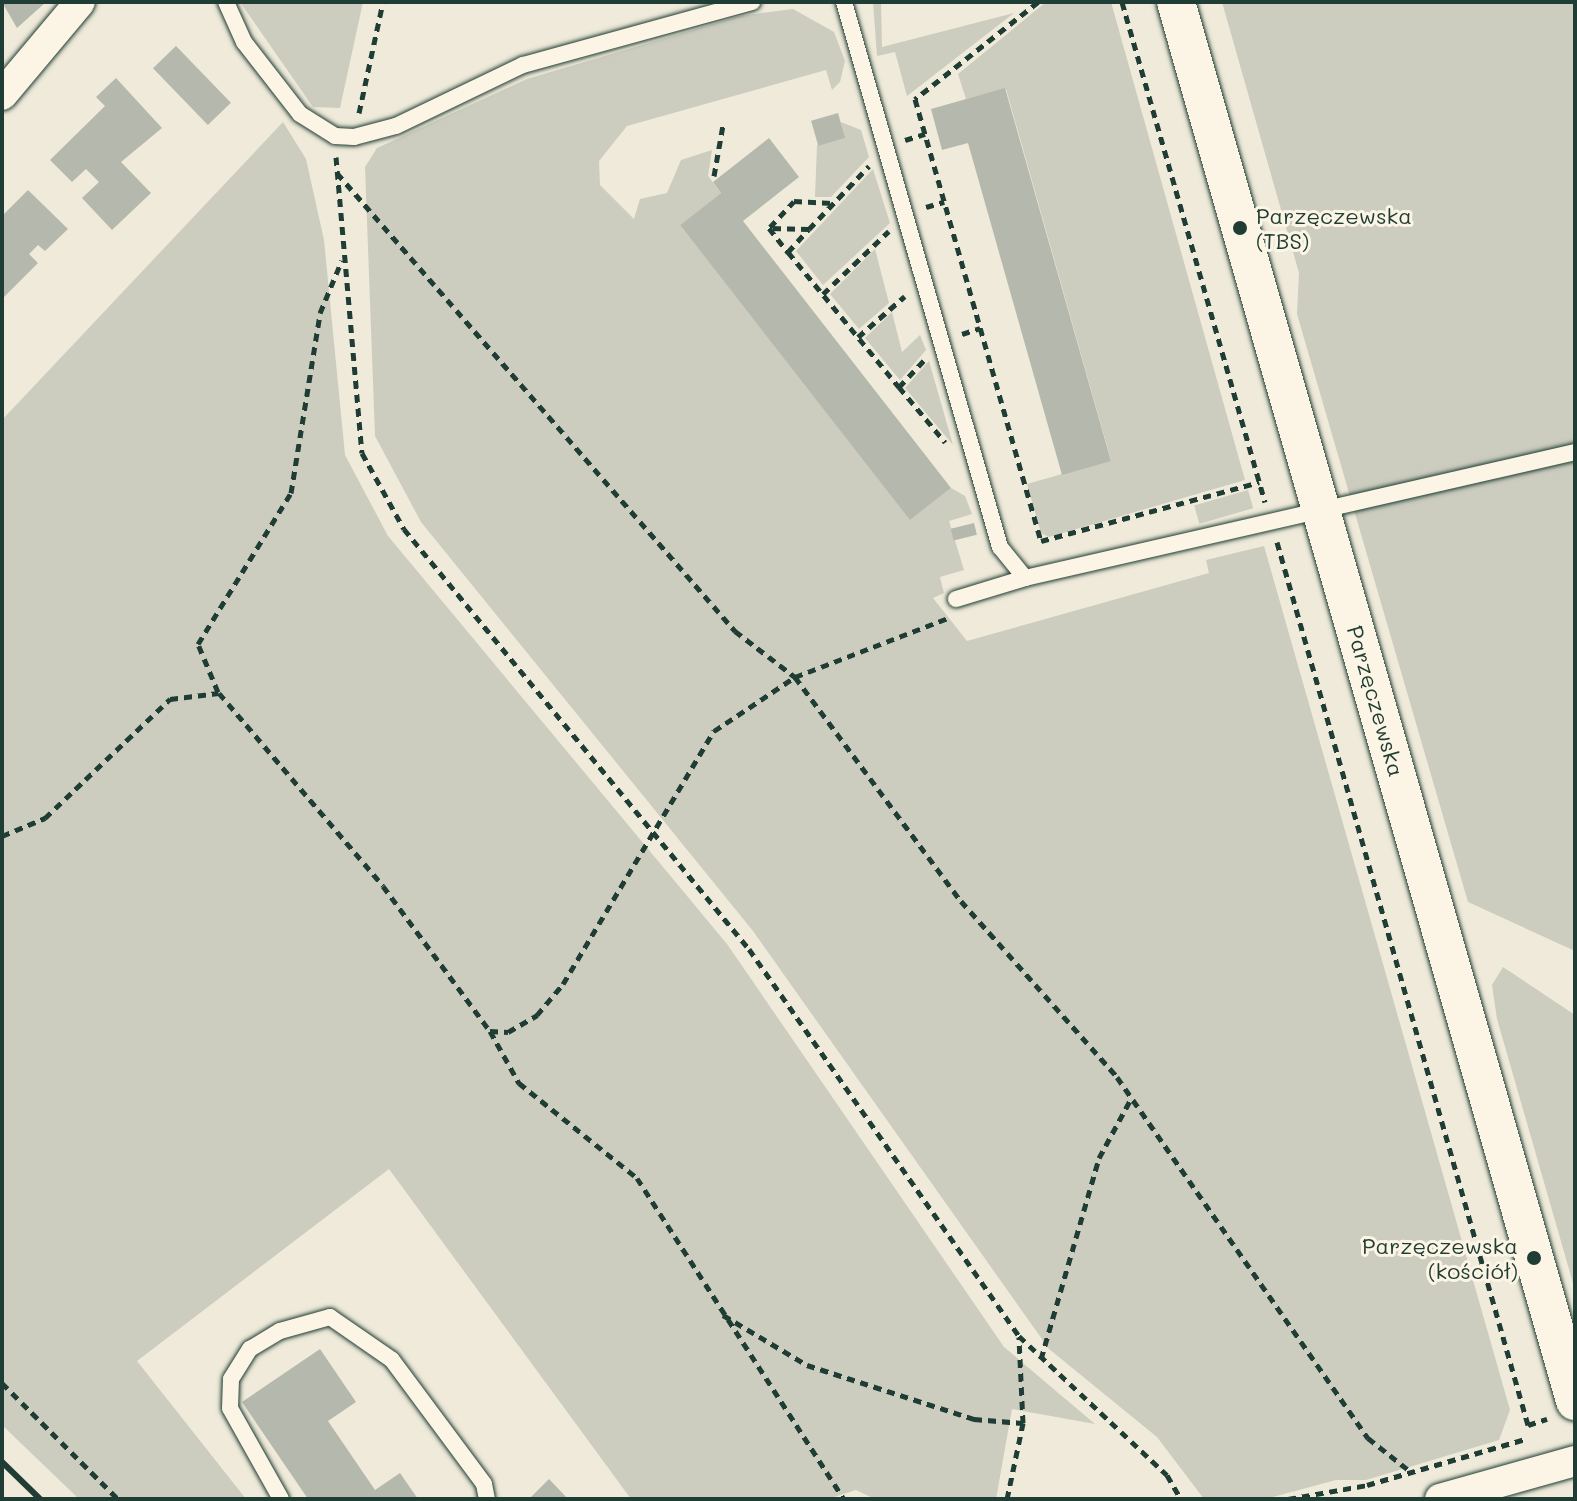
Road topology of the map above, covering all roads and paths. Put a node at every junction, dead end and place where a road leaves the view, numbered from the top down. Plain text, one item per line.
1 (80, 2) edge
2 (226, 2) edge
3 (383, 2) edge
4 (752, 2) edge
5 (844, 2) edge
6 (1038, 2) edge
7 (1122, 2) edge
8 (1176, 2) edge
9 (2, 95) edge
10 (723, 125) dead end
11 (925, 134) junction
12 (335, 136) junction
13 (354, 137) junction
14 (888, 146) junction
15 (337, 173) junction
16 (714, 176) dead end
17 (944, 202) junction
18 (833, 204) junction
19 (908, 213) junction
20 (769, 228) junction
21 (809, 229) junction
22 (788, 252) junction
23 (343, 258) junction
24 (823, 294) junction
25 (980, 328) junction
26 (942, 340) junction
27 (1575, 452) edge
28 (1259, 482) junction
29 (1265, 503) dead end
30 (1320, 505) junction
31 (1276, 539) dead end
32 (1025, 578) junction
33 (956, 599) joint
34 (795, 677) junction
35 (219, 693) junction
36 (653, 831) junction
37 (2, 836) edge
38 (490, 1031) junction
39 (1132, 1097) junction
40 (719, 1313) junction
41 (1019, 1336) junction
42 (1041, 1359) junction
43 (2, 1383) edge
44 (1562, 1410) edge
45 (1023, 1423) junction
46 (1525, 1439) dead end
47 (1575, 1461) edge
48 (1411, 1472) junction
49 (118, 1499) edge
50 (281, 1499) edge
51 (487, 1499) edge
52 (844, 1499) edge
53 (1007, 1499) edge
54 (1181, 1499) edge
55 (1288, 1499) edge
56 (1440, 1499) edge

1 - 9 street
2 - 12 lane
3 - 13 path
4 - 13 lane
5 - 14 lane
6 - 11 path
7 - 28 path
8 - 30 street, Parzęczewska
10 - 16 path
11 - 14 path
11 - 17 path
12 - 13 lane
12 - 15 path
14 - 18 path
14 - 19 lane
15 - 23 path
15 - 34 path
17 - 19 path
17 - 25 path
18 - 20 path
18 - 21 path
19 - 24 path
19 - 26 lane
20 - 21 path
20 - 22 path
21 - 22 path
22 - 24 path
23 - 35 path
23 - 36 path
24 - 26 path
25 - 26 path
25 - 28 path
26 - 32 lane
27 - 30 lane
28 - 29 path
30 - 32 lane
30 - 44 street, Parzęczewska
31 - 44 path
32 - 33 lane
33 - 34 path
34 - 36 path
34 - 39 path
35 - 37 path
35 - 38 path
36 - 38 path
36 - 41 path
38 - 40 path
39 - 42 path
39 - 48 path
40 - 45 path
40 - 52 path
41 - 42 path
41 - 45 path
42 - 54 path
43 - 49 path
45 - 53 path
46 - 48 path
47 - 56 street
48 - 55 path
50 - 51 lane

